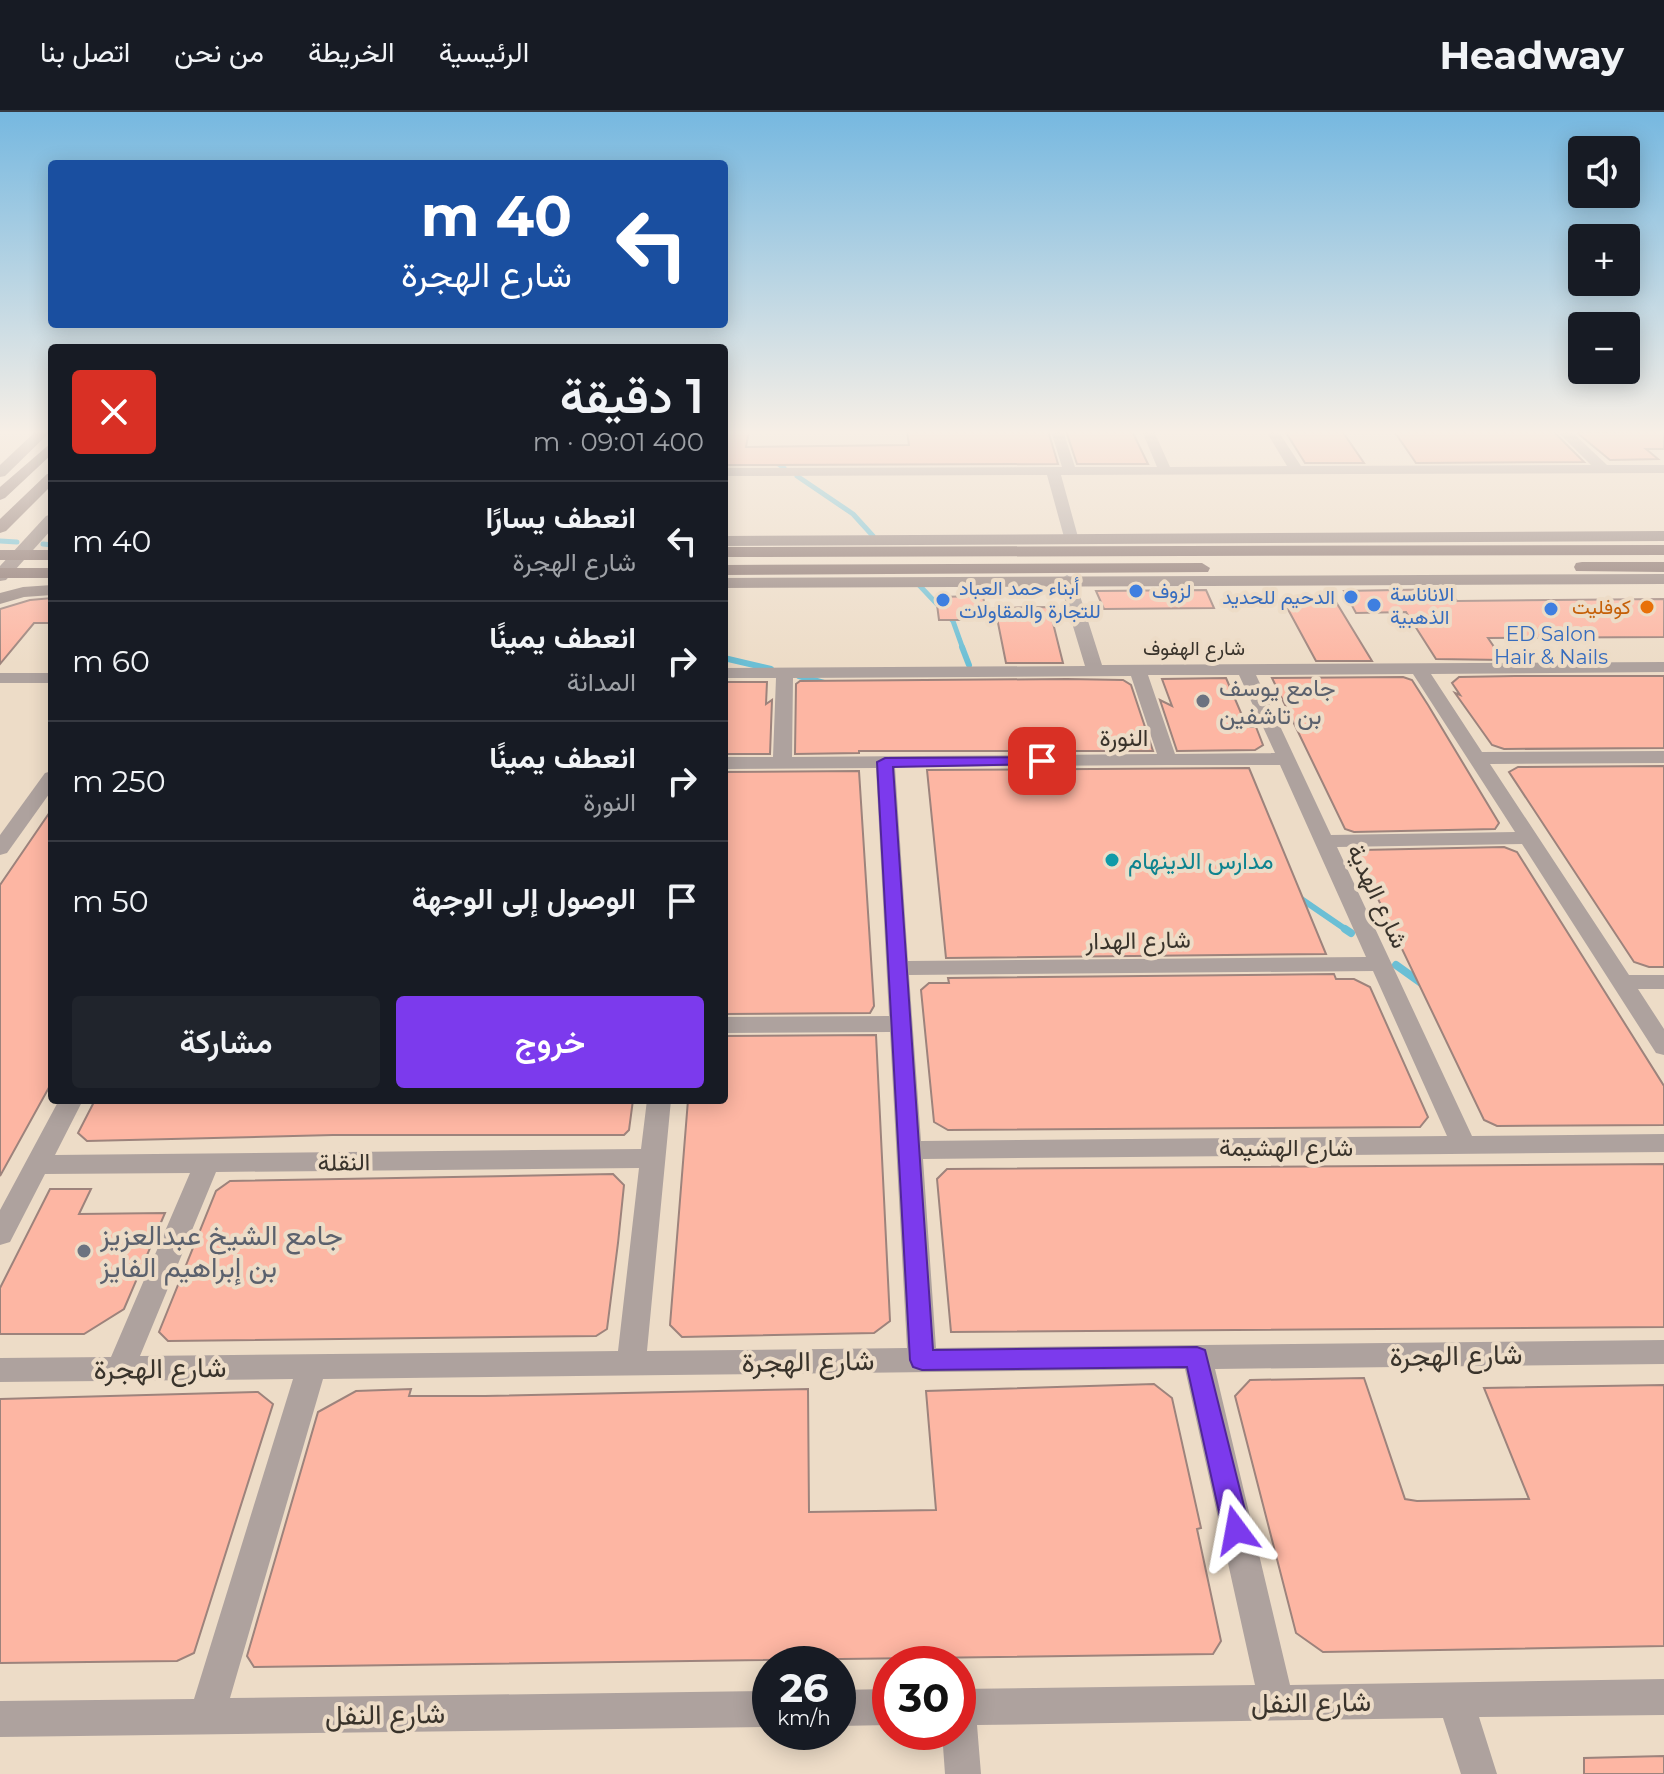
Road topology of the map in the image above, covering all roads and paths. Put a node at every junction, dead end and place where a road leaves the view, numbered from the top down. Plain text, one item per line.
1 (20, 509) edge
2 (1063, 509) edge
3 (48, 527) edge
4 (0, 528) edge
5 (1664, 536) edge
6 (1071, 537) junction
7 (1615, 537) junction
8 (728, 541) edge
9 (1664, 550) edge
10 (728, 552) edge
11 (1356, 552) junction
12 (0, 555) edge
13 (19, 555) junction
14 (48, 555) edge
15 (1372, 567) junction
16 (1664, 567) edge
17 (728, 570) edge
18 (48, 573) edge
19 (1, 574) edge
20 (1657, 579) edge
21 (1067, 580) junction
22 (728, 583) edge
23 (48, 590) edge
24 (0, 599) edge
25 (1664, 667) edge
26 (1245, 669) junction
27 (1419, 669) junction
28 (1138, 670) junction
29 (1095, 671) junction
30 (728, 673) edge
31 (785, 673) junction
32 (0, 678) edge
33 (48, 678) edge
34 (1664, 757) edge
35 (1477, 758) junction
36 (1285, 759) junction
37 (1168, 760) junction
38 (885, 762) junction
39 (728, 763) edge
40 (782, 763) junction
41 (48, 783) edge
42 (1528, 838) junction
43 (1324, 841) junction
44 (0, 849) edge
45 (1380, 964) junction
46 (897, 968) junction
47 (1622, 982) junction
48 (1664, 982) edge
49 (901, 1024) junction
50 (728, 1025) edge
51 (1664, 1047) edge
52 (69, 1104) edge
53 (659, 1104) edge
54 (1664, 1143) edge
55 (1464, 1145) junction
56 (909, 1150) junction
57 (653, 1158) junction
58 (207, 1163) junction
59 (36, 1165) junction
60 (0, 1235) edge
61 (1664, 1352) edge
62 (1197, 1357) junction
63 (922, 1360) junction
64 (631, 1363) junction
65 (312, 1367) junction
66 (120, 1369) junction
67 (0, 1370) edge
68 (1664, 1697) edge
69 (1455, 1700) junction
70 (1276, 1702) junction
71 (976, 1707) edge
72 (752, 1709) edge
73 (207, 1716) junction
74 (0, 1719) edge
75 (961, 1750) edge
76 (963, 1774) edge
77 (1479, 1774) edge

1 - 4 main road
2 - 6 street
3 - 13 main road
5 - 7 main road
6 - 7 main road
6 - 8 main road
7 - 11 main road
9 - 11 main road
10 - 11 main road
12 - 13 main road
13 - 14 main road
13 - 19 main road
15 - 16 main road
15 - 17 main road
15 - 20 main road
18 - 19 main road
20 - 21 main road
21 - 22 main road
21 - 29 street
23 - 24 main road
25 - 27 street, شارع الهفوف
26 - 27 street, شارع الهفوف
26 - 28 street, شارع الهفوف
26 - 36 street, شارع الهدية
27 - 35 street
28 - 29 street, شارع الهفوف
28 - 37 street
29 - 31 street, شارع الهفوف
30 - 31 street, شارع الهفوف
31 - 40 street
32 - 33 street
34 - 35 street
35 - 42 street
36 - 37 street, النورة
36 - 43 street, شارع الهدية
37 - 38 street, النورة
38 - 40 street, النورة
38 - 46 street
39 - 40 street, النورة
41 - 44 street
42 - 43 street
42 - 47 street
43 - 45 street, شارع الهدية
45 - 46 street, شارع الهدار
45 - 55 street, شارع الهدية
46 - 49 street
47 - 48 street
47 - 51 street
49 - 50 street
49 - 56 street
52 - 59 street
53 - 57 street
54 - 55 street, شارع الهشيمة
55 - 56 street, شارع الهشيمة
56 - 63 street
57 - 58 street, النقلة
57 - 64 street
58 - 59 street, النقلة
58 - 66 street
59 - 60 street
61 - 62 street, شارع الهجرة
62 - 63 street, شارع الهجرة
62 - 70 street
63 - 64 street, شارع الهجرة
64 - 65 street, شارع الهجرة
65 - 66 street, شارع الهجرة
65 - 73 street
66 - 67 street, شارع الهجرة
68 - 69 street, شارع النفل
69 - 70 street, شارع النفل
69 - 77 street
70 - 71 street, شارع النفل
72 - 73 street, شارع النفل
73 - 74 street, شارع النفل
75 - 76 street

